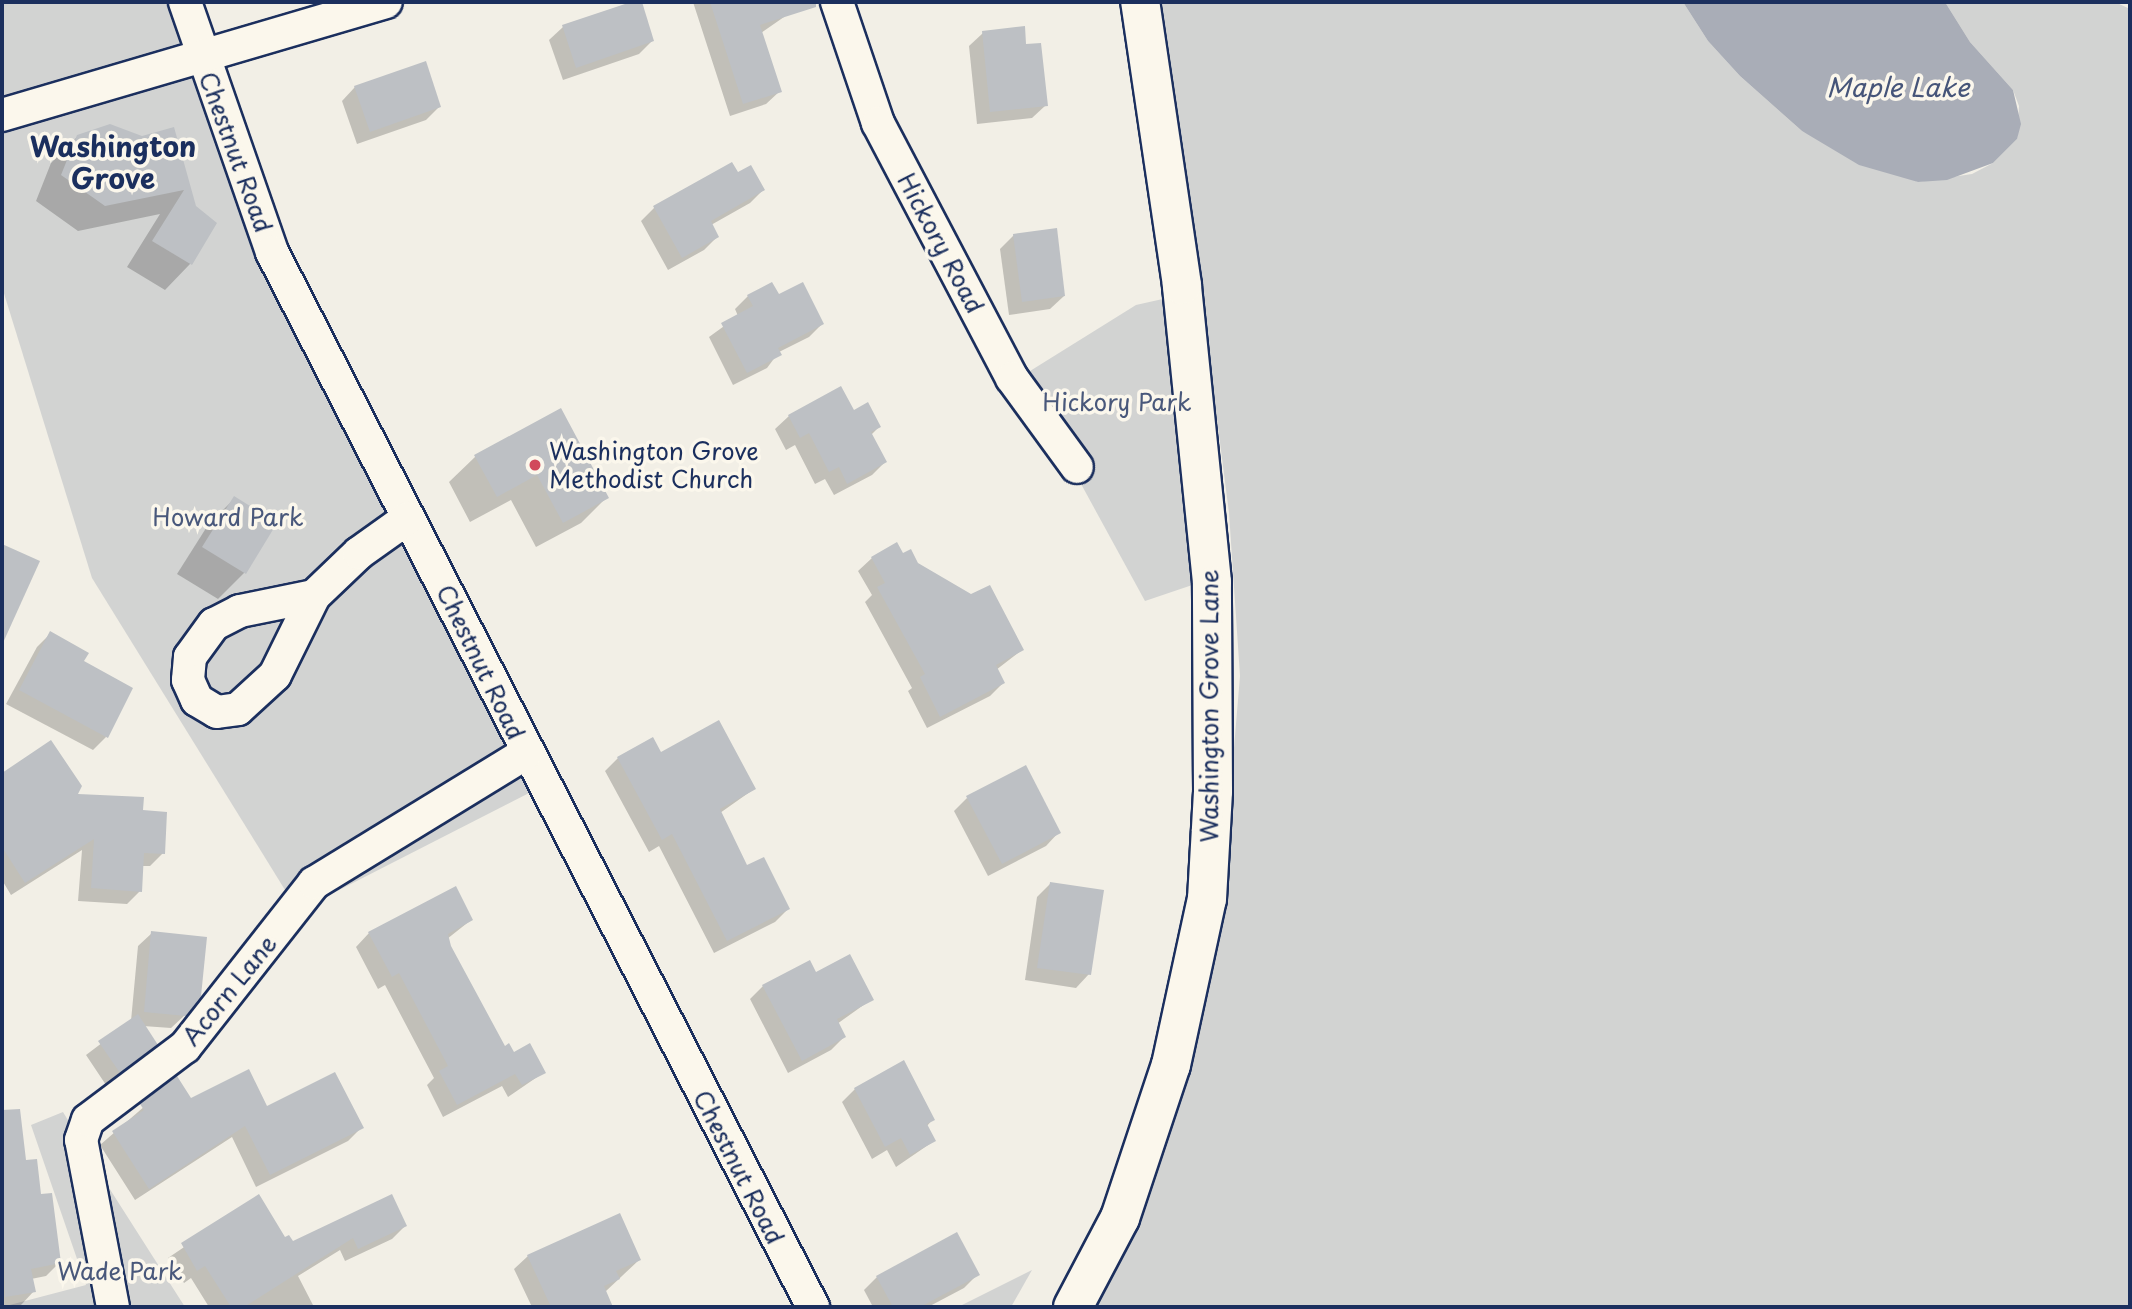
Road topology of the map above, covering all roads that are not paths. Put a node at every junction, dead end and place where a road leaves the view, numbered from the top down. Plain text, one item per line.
1 (185, 2) edge
2 (386, 2) edge
3 (837, 2) edge
4 (1140, 2) edge
5 (202, 54) junction
6 (2, 115) edge
7 (1077, 467) dead end
8 (408, 518) junction
9 (314, 596) dead end
10 (526, 753) junction
11 (113, 1307) edge
12 (813, 1307) edge
13 (1073, 1307) edge

1 - 5 street, Chestnut Road
2 - 5 street
3 - 7 street, Hickory Road
4 - 13 street, Washington Grove Lane
5 - 6 street
5 - 8 street, Chestnut Road
8 - 9 street
8 - 10 street, Chestnut Road
10 - 11 street, Acorn Lane
10 - 12 street, Chestnut Road

